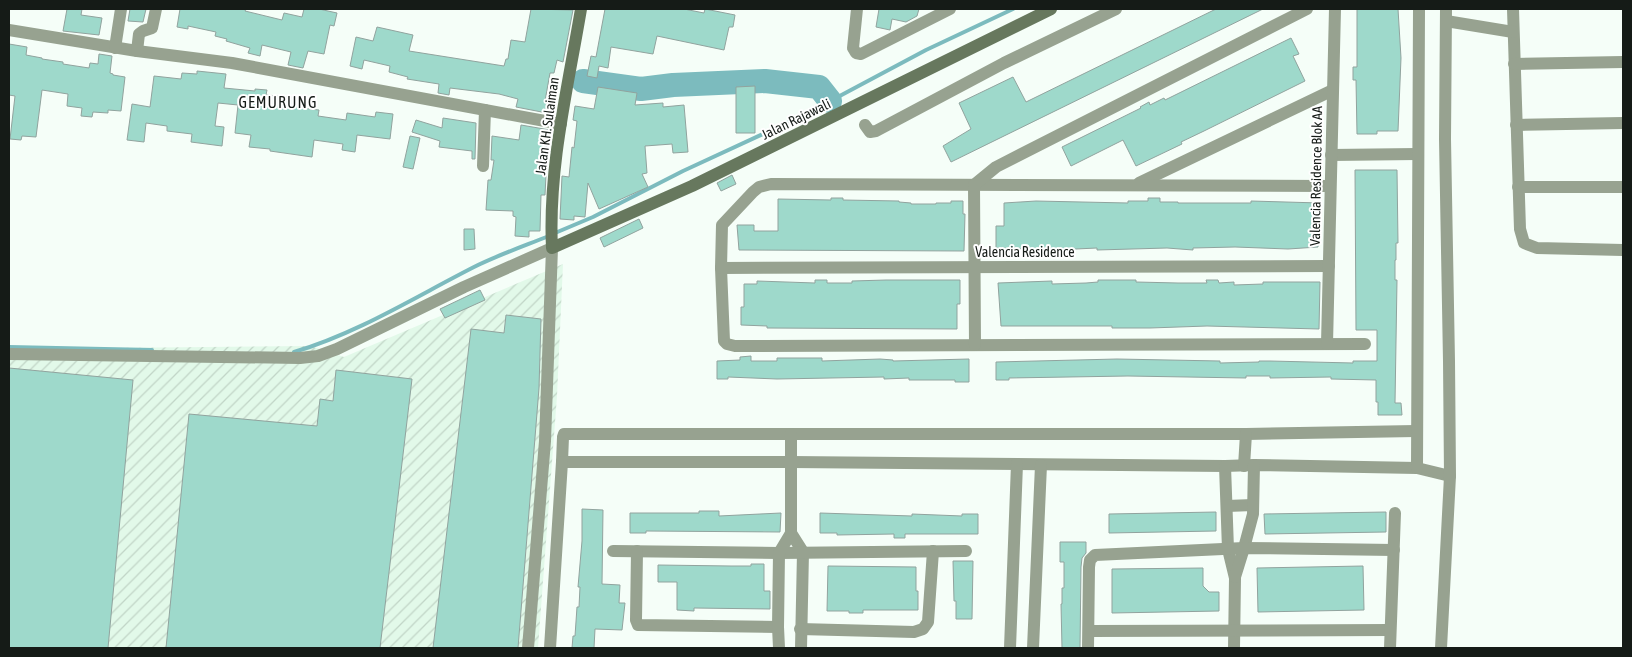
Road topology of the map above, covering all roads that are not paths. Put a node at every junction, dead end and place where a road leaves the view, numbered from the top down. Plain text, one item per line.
1 (120, 9) edge
2 (156, 9) edge
3 (581, 9) edge
4 (857, 9) edge
5 (950, 9) edge
6 (1050, 9) edge
7 (1116, 9) edge
8 (1307, 9) edge
9 (1335, 9) edge
10 (1419, 9) edge
11 (1513, 9) edge
12 (933, 13) edge
13 (1446, 15) edge
14 (9, 30) edge
15 (1513, 32) junction
16 (115, 48) junction
17 (137, 51) junction
18 (1623, 62) edge
19 (1514, 64) junction
20 (1333, 90) junction
21 (485, 110) junction
22 (1623, 123) edge
23 (561, 124) junction
24 (865, 124) dead end
25 (1516, 125) junction
26 (1418, 154) junction
27 (1331, 155) junction
28 (483, 166) dead end
29 (974, 185) junction
30 (1134, 185) junction
31 (1330, 186) junction
32 (1518, 187) junction
33 (1623, 187) edge
34 (551, 238) junction
35 (1623, 250) edge
36 (1328, 266) junction
37 (975, 267) junction
38 (721, 268) junction
39 (1326, 344) junction
40 (1365, 344) dead end
41 (975, 345) junction
42 (9, 354) edge
43 (1416, 431) junction
44 (791, 434) junction
45 (1246, 434) junction
46 (562, 462) junction
47 (791, 462) junction
48 (1017, 464) junction
49 (1042, 465) junction
50 (1249, 465) junction
51 (1225, 466) junction
52 (1417, 468) junction
53 (1450, 476) junction
54 (1252, 505) junction
55 (1227, 506) junction
56 (1395, 514) dead end
57 (791, 533) junction
58 (1244, 548) junction
59 (1228, 549) junction
60 (637, 550) junction
61 (1394, 550) junction
62 (613, 551) dead end
63 (933, 551) junction
64 (966, 551) dead end
65 (803, 552) junction
66 (779, 553) junction
67 (1235, 578) junction
68 (778, 627) junction
69 (800, 629) junction
70 (1233, 630) junction
71 (1390, 630) junction
72 (1089, 631) junction
73 (528, 648) edge
74 (550, 648) edge
75 (779, 648) edge
76 (800, 648) edge
77 (1010, 648) edge
78 (1034, 648) edge
79 (1088, 648) edge
80 (1234, 648) edge
81 (1390, 648) edge
82 (1441, 648) edge

1 - 16 street
2 - 17 street
3 - 23 street, Jalan KH. Sulaiman
4 - 12 street
5 - 12 street
6 - 34 street, Jalan Rajawali
7 - 24 street
8 - 29 street
9 - 20 street, Valencia Residence Blok AA
10 - 26 street
11 - 15 street
13 - 15 street
13 - 53 street
14 - 16 street
15 - 19 street
16 - 17 street
17 - 21 street
18 - 19 street
19 - 25 street
20 - 27 street, Valencia Residence Blok AA
20 - 30 street
21 - 23 street
21 - 28 street
22 - 25 street
23 - 34 street, Jalan KH. Sulaiman
25 - 32 street
26 - 27 street
26 - 43 street
27 - 31 street, Valencia Residence Blok AA
29 - 30 street
29 - 37 street
29 - 38 street
30 - 31 street
31 - 36 street, Valencia Residence Blok AA
32 - 33 street
32 - 35 street
34 - 42 street
34 - 73 street
36 - 37 street, Valencia Residence
36 - 39 street, Valencia Residence Blok AA
37 - 38 street, Valencia Residence
37 - 41 street
38 - 41 street
39 - 40 street
39 - 41 street
43 - 45 street
43 - 52 street
44 - 45 street
44 - 46 street
44 - 47 street
45 - 50 street
46 - 47 street
46 - 74 street
47 - 48 street
47 - 57 street
48 - 49 street
48 - 77 street
49 - 51 street
49 - 78 street
50 - 51 street
50 - 52 street
50 - 54 street
51 - 55 street
52 - 53 street
53 - 82 street
54 - 55 street
54 - 58 street
55 - 59 street
56 - 61 street
57 - 65 street
57 - 66 street
58 - 59 street
58 - 61 street
58 - 67 street
59 - 67 street
59 - 72 street
60 - 62 street
60 - 66 street
60 - 68 street
61 - 71 street
63 - 64 street
63 - 65 street
63 - 69 street
65 - 66 street
65 - 69 street
66 - 68 street
67 - 70 street
68 - 75 street
69 - 76 street
70 - 71 street
70 - 72 street
70 - 80 street
71 - 81 street
72 - 79 street

